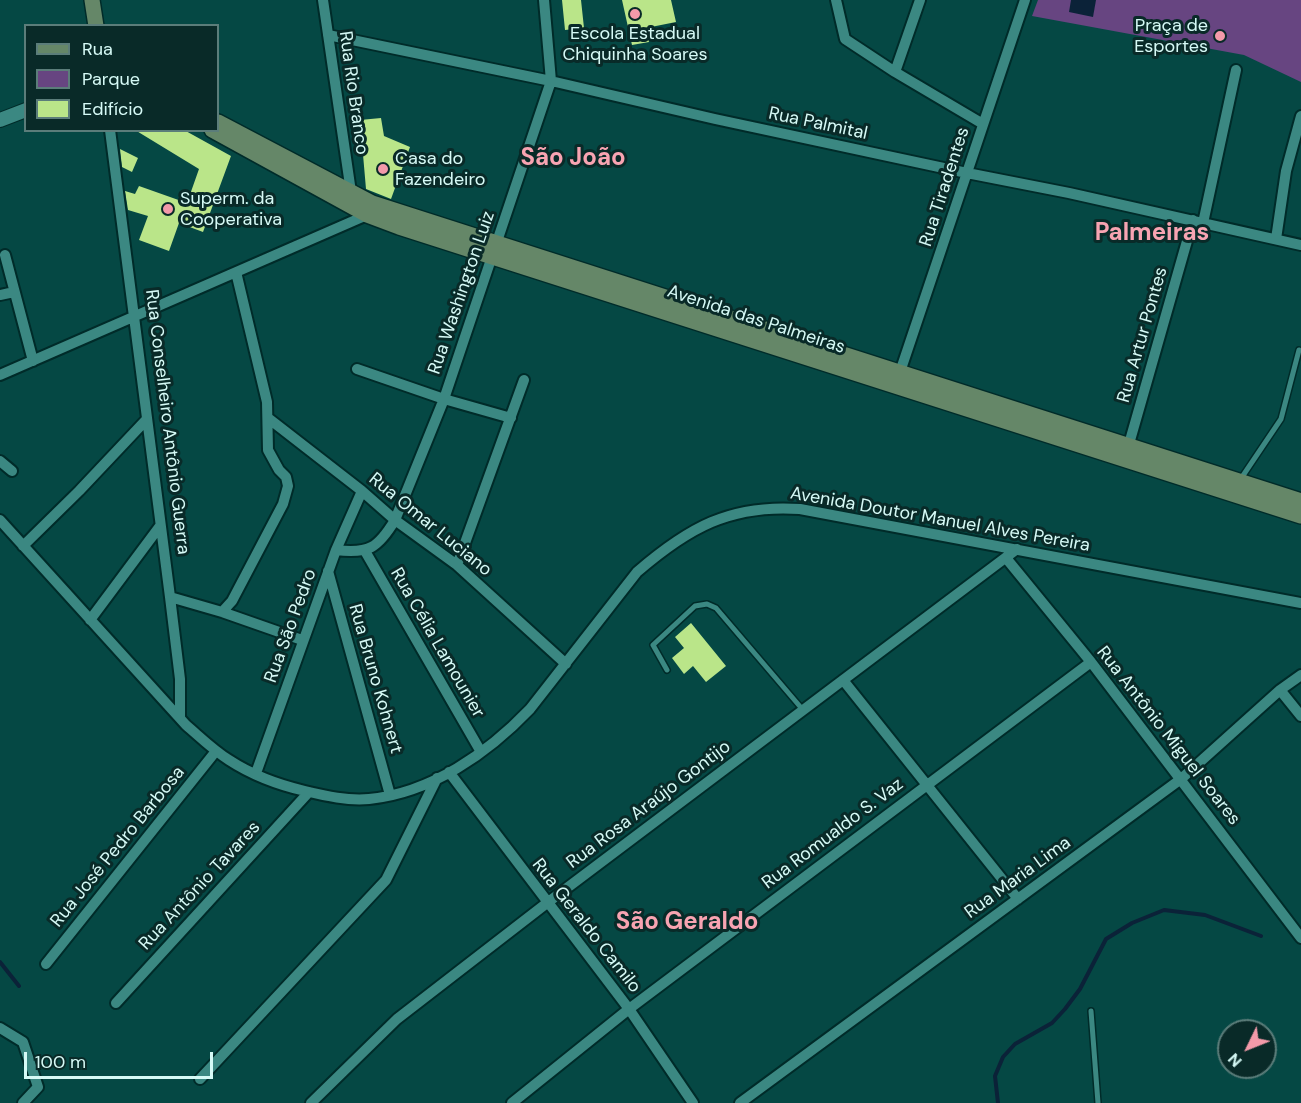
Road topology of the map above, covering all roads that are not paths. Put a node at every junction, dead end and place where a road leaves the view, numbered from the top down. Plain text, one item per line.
1 (92, 0) edge
2 (323, 0) edge
3 (544, 0) edge
4 (836, 0) edge
5 (920, 0) edge
6 (1025, 0) edge
7 (96, 24) edge
8 (328, 35) junction
9 (1236, 70) dead end
10 (895, 72) junction
11 (551, 81) junction
12 (24, 111) edge
13 (1301, 116) edge
14 (0, 120) edge
15 (219, 123) edge
16 (983, 124) junction
17 (110, 132) edge
18 (216, 132) edge
19 (967, 173) junction
20 (351, 192) junction
21 (367, 214) junction
22 (1198, 222) junction
23 (1276, 239) junction
24 (1301, 245) edge
25 (495, 249) junction
26 (5, 255) dead end
27 (236, 272) junction
28 (14, 292) junction
29 (0, 295) edge
30 (134, 317) junction
31 (1299, 350) dead end
32 (33, 361) junction
33 (357, 369) dead end
34 (0, 375) edge
35 (898, 379) junction
36 (524, 380) dead end
37 (444, 399) junction
38 (268, 418) junction
39 (511, 418) junction
40 (147, 419) junction
41 (1126, 452) junction
42 (0, 461) edge
43 (12, 471) dead end
44 (1239, 482) junction
45 (362, 491) junction
46 (1301, 501) edge
47 (1301, 516) edge
48 (0, 520) edge
49 (395, 520) junction
50 (160, 526) junction
51 (23, 546) junction
52 (1017, 549) junction
53 (336, 550) junction
54 (365, 551) junction
55 (1006, 558) junction
56 (457, 566) junction
57 (328, 571) junction
58 (170, 597) junction
59 (1301, 603) edge
60 (222, 612) junction
61 (90, 620) junction
62 (302, 640) junction
63 (1091, 662) junction
64 (566, 664) junction
65 (667, 670) dead end
66 (1301, 675) edge
67 (843, 680) junction
68 (1280, 690) junction
69 (803, 710) junction
70 (1301, 716) edge
71 (180, 717) junction
72 (216, 751) junction
73 (481, 752) junction
74 (449, 772) junction
75 (256, 774) junction
76 (437, 778) junction
77 (1181, 779) junction
78 (926, 786) junction
79 (309, 792) junction
80 (390, 795) junction
81 (1018, 899) junction
82 (547, 903) junction
83 (1301, 938) edge
84 (46, 964) dead end
85 (116, 1003) dead end
86 (629, 1009) junction
87 (1090, 1011) dead end
88 (0, 1028) edge
89 (200, 1079) dead end
90 (311, 1102) edge
91 (24, 1103) edge
92 (512, 1103) edge
93 (693, 1103) edge
94 (740, 1103) edge
95 (1098, 1103) edge

1 - 7 main road
2 - 8 street, Rua Rio Branco
3 - 11 street, Rua Washington Luiz
4 - 10 street
5 - 10 street
6 - 16 street, Rua Tiradentes
8 - 11 street, Rua Palmital
8 - 20 street, Rua Rio Branco
9 - 22 street, Rua Artur Pontes
10 - 16 street
11 - 19 street, Rua Palmital
11 - 25 street, Rua Washington Luiz
12 - 14 street
13 - 23 street
15 - 20 main road, Avenida das Palmeiras
16 - 19 street, Rua Tiradentes
17 - 30 street, Rua Conselheiro Antônio Guerra
18 - 21 main road, Avenida das Palmeiras
19 - 22 street, Rua Palmital
19 - 35 street, Rua Tiradentes
20 - 25 main road, Avenida das Palmeiras
21 - 25 main road, Avenida das Palmeiras
21 - 27 street
22 - 23 street, Rua Palmital
22 - 41 street, Rua Artur Pontes
23 - 24 street, Rua Palmital
25 - 35 main road, Avenida das Palmeiras
25 - 37 street, Rua Washington Luiz
26 - 28 street
27 - 30 street
27 - 38 street
28 - 29 street
28 - 32 street
30 - 32 street
30 - 40 street, Rua Conselheiro Antônio Guerra
31 - 44 lane
32 - 34 street
33 - 37 street
35 - 41 main road, Avenida das Palmeiras
36 - 39 street
37 - 39 street
37 - 49 street, Rua Washington Luiz
38 - 45 street, Rua Omar Luciano
38 - 60 street
39 - 56 street
40 - 50 street, Rua Conselheiro Antônio Guerra
40 - 51 street
41 - 44 main road, Avenida das Palmeiras
41 - 47 main road, Avenida das Palmeiras
42 - 43 street
44 - 46 main road, Avenida das Palmeiras
45 - 49 street, Rua Omar Luciano
45 - 53 street, Rua São Pedro
48 - 51 street, Avenida Doutor Manuel Alves Pereira
49 - 54 street, Rua Washington Luiz
49 - 56 street, Rua Omar Luciano
50 - 58 street, Rua Conselheiro Antônio Guerra
50 - 61 street
51 - 61 street, Avenida Doutor Manuel Alves Pereira
52 - 55 street, Rua Rosa Araújo Gontijo
52 - 59 street, Avenida Doutor Manuel Alves Pereira
52 - 64 street, Avenida Doutor Manuel Alves Pereira
53 - 54 street
53 - 57 street, Rua São Pedro
54 - 73 street, Rua Célia Lamounier
55 - 63 street, Rua Antônio Miguel Soares
55 - 67 street, Rua Rosa Araújo Gontijo
56 - 64 street, Rua Omar Luciano
57 - 62 street, Rua São Pedro
57 - 80 street, Rua Bruno Kohnert
58 - 60 street
58 - 71 street, Rua Conselheiro Antônio Guerra
60 - 62 street
61 - 71 street, Avenida Doutor Manuel Alves Pereira
62 - 75 street, Rua São Pedro
63 - 77 street, Rua Antônio Miguel Soares
63 - 78 street, Rua Romualdo S. Vaz
64 - 73 street, Avenida Doutor Manuel Alves Pereira
65 - 69 lane
66 - 68 street, Rua Maria Lima
67 - 69 street, Rua Rosa Araújo Gontijo
67 - 78 street
68 - 70 street
68 - 77 street, Rua Maria Lima
69 - 82 street, Rua Rosa Araújo Gontijo
71 - 72 street, Avenida Doutor Manuel Alves Pereira
72 - 75 street, Avenida Doutor Manuel Alves Pereira
72 - 84 street, Rua José Pedro Barbosa
73 - 74 street, Avenida Doutor Manuel Alves Pereira
74 - 76 street, Avenida Doutor Manuel Alves Pereira
74 - 82 street, Rua Geraldo Camilo
75 - 79 street, Avenida Doutor Manuel Alves Pereira
76 - 80 street, Avenida Doutor Manuel Alves Pereira
76 - 89 street
77 - 81 street, Rua Maria Lima
77 - 83 street, Rua Antônio Miguel Soares
78 - 81 street
78 - 86 street, Rua Romualdo S. Vaz
79 - 80 street, Avenida Doutor Manuel Alves Pereira
79 - 85 street, Rua Antônio Tavares
81 - 94 street, Rua Maria Lima
82 - 86 street, Rua Geraldo Camilo
82 - 90 street, Rua Rosa Araújo Gontijo
86 - 92 street, Rua Romualdo S. Vaz
86 - 93 street, Rua Geraldo Camilo
87 - 95 lane
88 - 91 street

